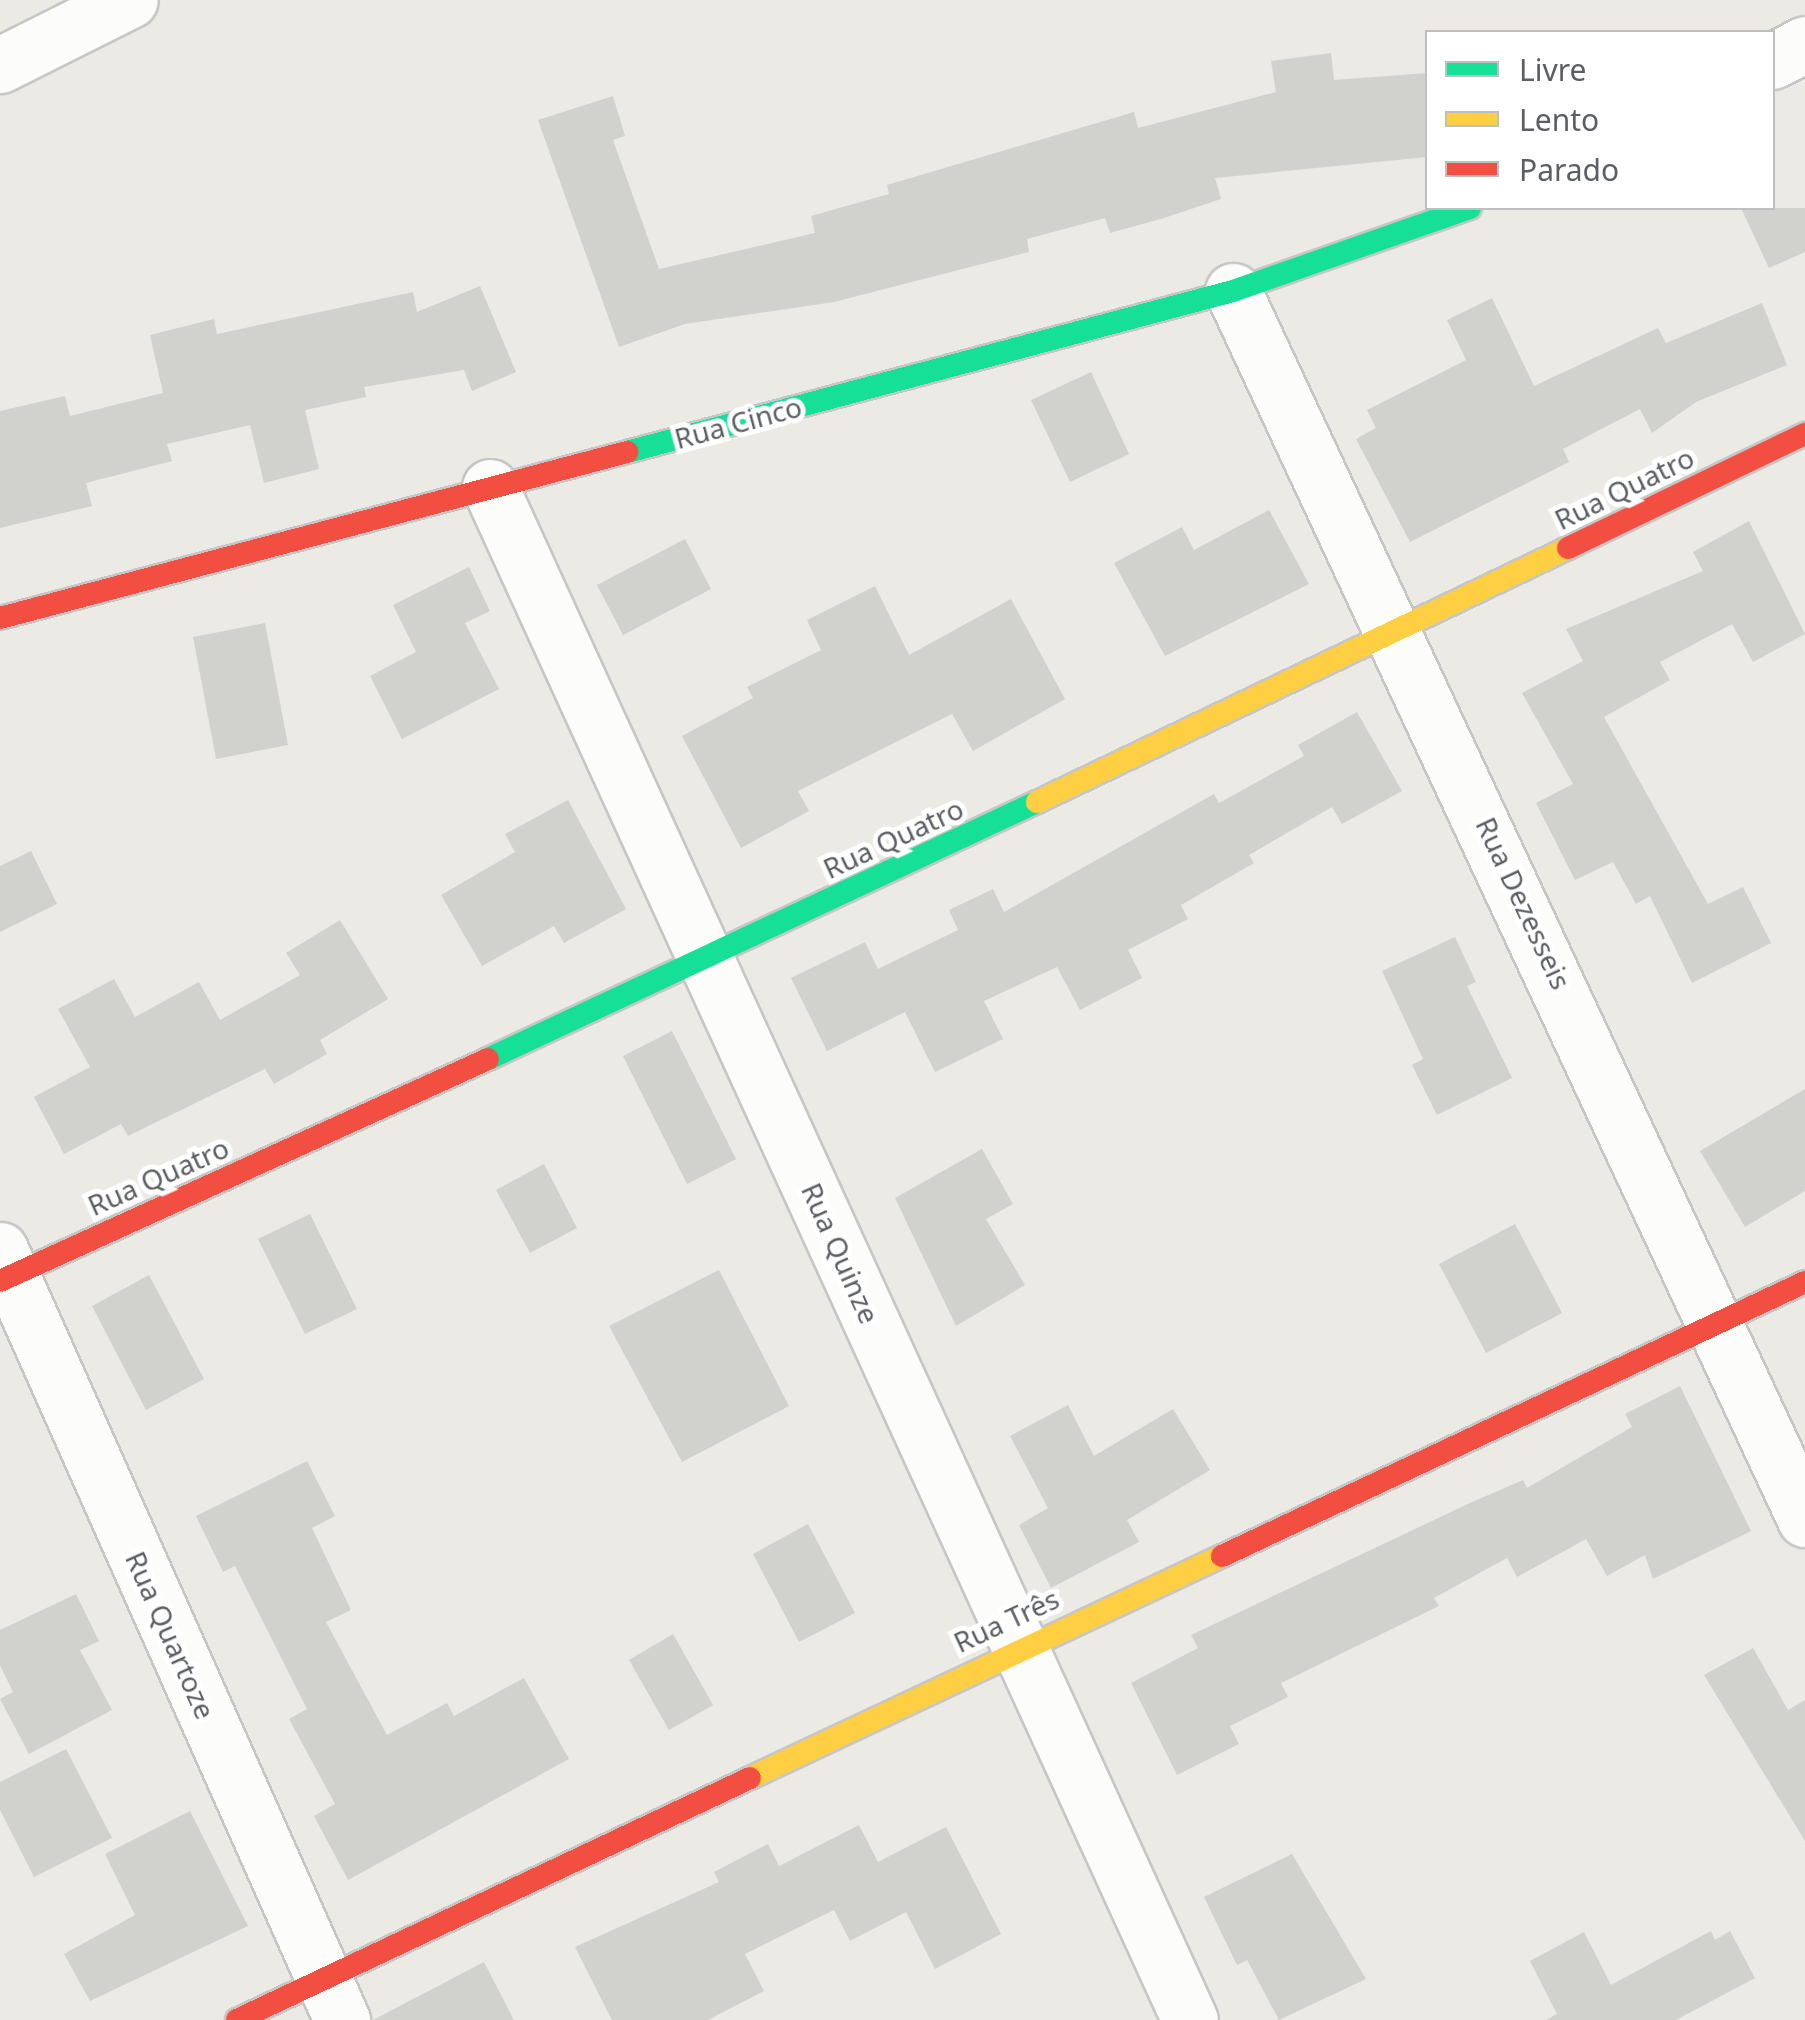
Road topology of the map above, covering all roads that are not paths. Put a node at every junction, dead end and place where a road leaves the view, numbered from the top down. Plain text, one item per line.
1 (130, 0) edge
2 (1805, 44) edge
3 (1775, 59) edge
4 (0, 65) edge
5 (1464, 210) edge
6 (1233, 291) junction
7 (1805, 434) edge
8 (490, 487) junction
9 (0, 618) edge
10 (1398, 632) junction
11 (710, 958) junction
12 (4, 1269) edge
13 (1805, 1282) edge
14 (1718, 1322) junction
15 (1805, 1519) edge
16 (1016, 1648) junction
17 (333, 2000) edge
18 (237, 2020) edge
19 (1190, 2020) edge

1 - 4 street
2 - 3 street
5 - 6 street, Rua Cinco
6 - 8 street, Rua Cinco
6 - 10 street, Rua Dezesseis
7 - 10 street, Rua Quatro
8 - 9 street, Rua Cinco
8 - 11 street, Rua Quinze
10 - 11 street, Rua Quatro
10 - 14 street, Rua Dezesseis
11 - 12 street, Rua Quatro
11 - 16 street, Rua Quinze
12 - 17 street, Rua Quartoze
13 - 14 street, Rua Três
14 - 15 street, Rua Dezesseis
14 - 16 street, Rua Três
16 - 17 street, Rua Três
16 - 19 street, Rua Quinze
17 - 18 street, Rua Três

